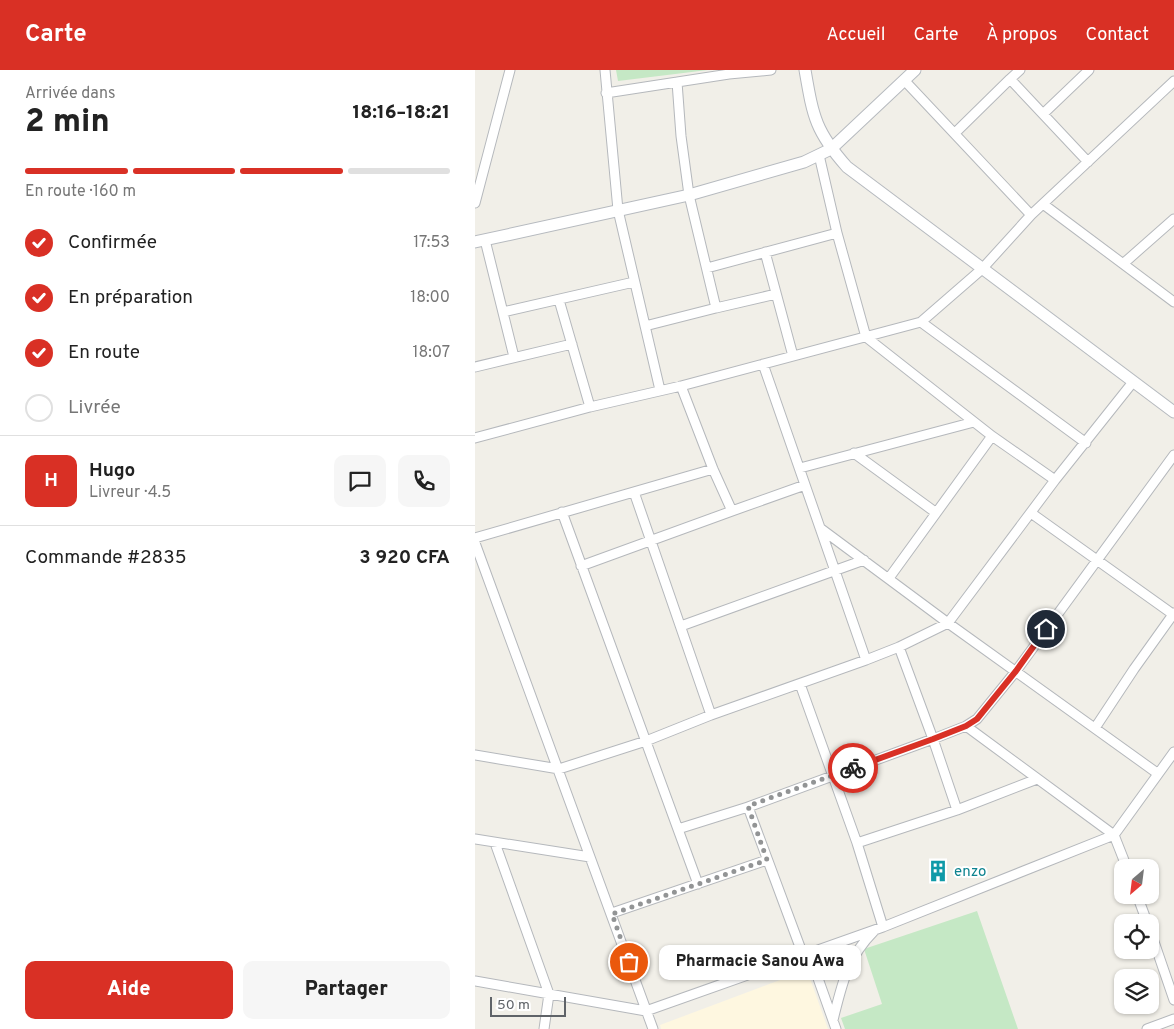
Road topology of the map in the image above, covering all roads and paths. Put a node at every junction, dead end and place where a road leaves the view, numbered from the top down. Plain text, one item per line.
1 (510, 70) edge
2 (605, 70) edge
3 (771, 70) edge
4 (805, 70) edge
5 (915, 70) edge
6 (1020, 70) edge
7 (1089, 70) edge
8 (1009, 79) junction
9 (904, 80) junction
10 (1174, 81) edge
11 (677, 82) junction
12 (606, 93) junction
13 (1043, 114) junction
14 (955, 134) junction
15 (831, 149) junction
16 (819, 155) junction
17 (1088, 162) junction
18 (689, 195) junction
19 (475, 203) edge
20 (1043, 204) junction
21 (618, 210) junction
22 (1031, 215) junction
23 (1174, 220) edge
24 (837, 233) junction
25 (480, 241) edge
26 (765, 252) junction
27 (1123, 263) junction
28 (707, 268) junction
29 (982, 269) junction
30 (635, 282) junction
31 (776, 294) junction
32 (559, 300) junction
33 (1174, 302) edge
34 (716, 308) junction
35 (503, 312) junction
36 (921, 322) junction
37 (645, 326) junction
38 (866, 338) junction
39 (571, 344) junction
40 (793, 356) junction
41 (514, 357) junction
42 (763, 364) junction
43 (475, 367) edge
44 (1133, 382) junction
45 (681, 386) junction
46 (659, 390) junction
47 (590, 407) junction
48 (1174, 412) edge
49 (973, 422) junction
50 (992, 436) junction
51 (475, 438) edge
52 (1086, 443) junction
53 (854, 453) junction
54 (1174, 455) edge
55 (713, 468) junction
56 (799, 468) junction
57 (1055, 480) junction
58 (805, 485) junction
59 (634, 492) junction
60 (732, 511) junction
61 (562, 512) junction
62 (935, 512) junction
63 (1031, 513) junction
64 (820, 528) junction
65 (475, 538) edge
66 (651, 540) junction
67 (475, 543) edge
68 (864, 560) junction
69 (1097, 561) junction
70 (581, 566) junction
71 (836, 570) junction
72 (889, 578) junction
73 (1174, 614) edge
74 (948, 624) junction
75 (681, 626) junction
76 (899, 647) junction
77 (867, 660) junction
78 (1016, 671) junction
79 (800, 684) junction
80 (711, 715) junction
81 (966, 726) junction
82 (1095, 728) junction
83 (933, 739) junction
84 (646, 741) junction
85 (1174, 754) edge
86 (475, 755) edge
87 (559, 769) junction
88 (1157, 773) junction
89 (831, 776) junction
90 (1037, 779) junction
91 (748, 806) junction
92 (957, 810) junction
93 (678, 829) junction
94 (1114, 835) junction
95 (475, 839) edge
96 (495, 843) junction
97 (857, 843) junction
98 (590, 857) junction
99 (1123, 859) edge
100 (767, 860) junction
101 (698, 884) junction
102 (612, 914) junction
103 (879, 928) junction
104 (806, 954) junction
105 (1159, 956) edge
106 (475, 981) edge
107 (549, 994) junction
108 (1174, 1000) edge
109 (646, 1011) junction
110 (1174, 1019) edge
111 (834, 1024) edge
112 (544, 1029) edge
113 (653, 1029) edge
114 (1147, 1029) edge

1 - 19 street
2 - 12 street
3 - 11 street
4 - 15 main road
5 - 9 main road
6 - 8 street
7 - 13 street
8 - 13 street
8 - 14 street
9 - 14 street
9 - 15 main road
10 - 17 street
11 - 12 street
11 - 18 street
12 - 21 street
13 - 17 street
14 - 22 street
15 - 16 main road
15 - 29 main road
16 - 18 main road
16 - 24 street
17 - 20 street
18 - 21 main road
18 - 28 street
20 - 22 street
20 - 27 street
21 - 25 main road
21 - 30 street
22 - 29 street
23 - 27 street
24 - 26 street
24 - 38 street
25 - 35 street
26 - 28 street
26 - 31 street
27 - 33 street
28 - 34 street
29 - 36 street
29 - 44 main road
30 - 32 street
30 - 37 street
31 - 34 street
31 - 40 street
32 - 35 street
32 - 39 street
34 - 37 street
35 - 41 street
36 - 38 street
36 - 52 street
37 - 46 street
38 - 40 street
38 - 49 street
39 - 41 street
39 - 47 street
40 - 42 street
41 - 43 street
42 - 45 street
42 - 56 street
44 - 48 main road
44 - 52 street
45 - 46 street
45 - 55 street
46 - 47 street
47 - 51 street
49 - 50 street
49 - 53 street
50 - 57 street
50 - 62 street
52 - 57 street
53 - 56 street
53 - 62 street
54 - 69 street
55 - 59 street
55 - 60 street
56 - 58 street
57 - 63 street
58 - 60 street
58 - 64 street
59 - 61 street
59 - 66 street
60 - 66 street
61 - 65 street
61 - 70 street
62 - 72 street
63 - 69 street
63 - 74 street
64 - 68 street
64 - 71 street
66 - 70 street
66 - 75 street
67 - 87 street
68 - 71 street
68 - 72 street
69 - 73 street
69 - 78 street
70 - 84 street
71 - 75 street
71 - 77 street
72 - 74 street
73 - 82 street
74 - 76 street
74 - 78 street
75 - 80 street
76 - 77 street
76 - 83 street
77 - 79 street
78 - 81 street
78 - 82 street
79 - 80 street
79 - 89 street
80 - 84 street
81 - 83 street
81 - 90 street
82 - 88 street
83 - 89 street
83 - 92 street
84 - 87 street
84 - 93 street
85 - 88 street
86 - 87 street
87 - 98 street
88 - 94 street
89 - 91 street
89 - 97 street
90 - 92 street
90 - 94 street
91 - 93 street
91 - 100 street
92 - 97 street
93 - 101 street
94 - 99 street
94 - 103 street
95 - 96 street
96 - 98 street
96 - 107 street
97 - 103 street
98 - 102 street
100 - 101 street
100 - 104 street
101 - 102 street
102 - 109 street
103 - 104 street
103 - 111 street
104 - 109 street
104 - 111 street
105 - 108 street
106 - 107 street
107 - 109 street
107 - 112 street
109 - 113 street
110 - 114 street

